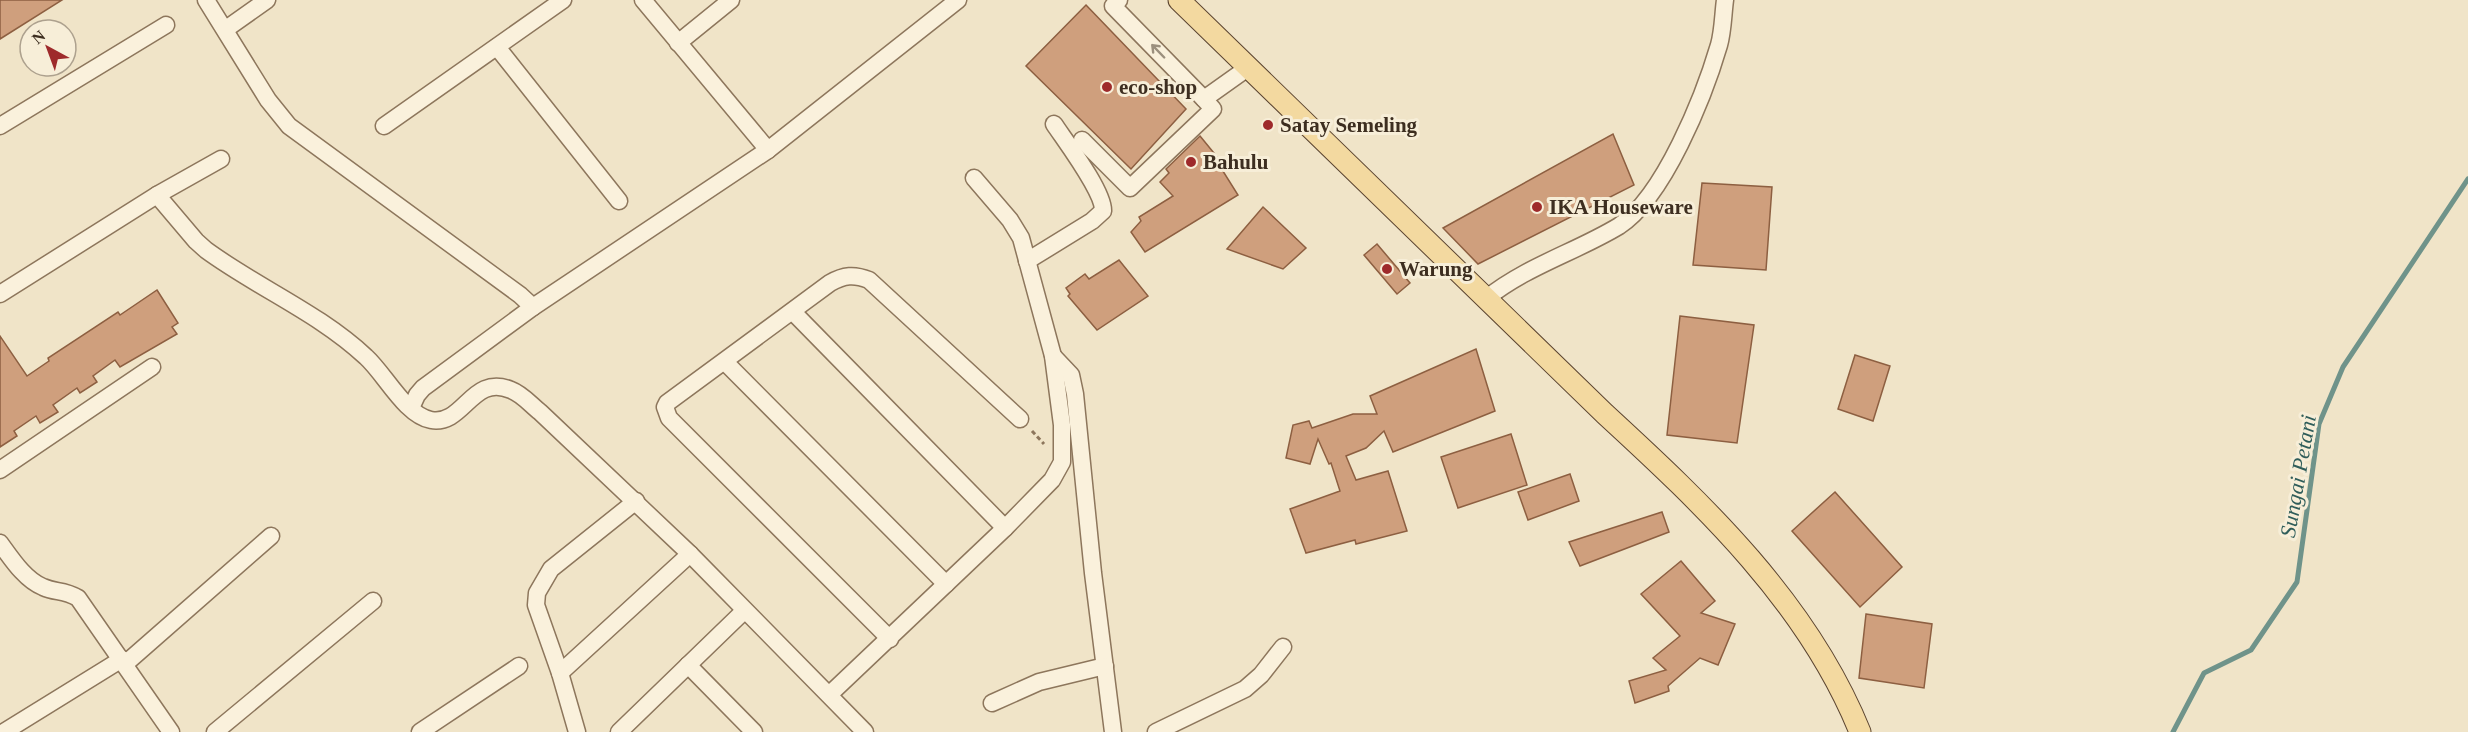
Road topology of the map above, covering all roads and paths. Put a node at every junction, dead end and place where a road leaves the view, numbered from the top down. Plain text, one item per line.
1 (207, 0) edge
2 (267, 0) edge
3 (563, 0) edge
4 (643, 0) edge
5 (731, 0) edge
6 (958, 0) edge
7 (1119, 0) edge
8 (1179, 0) edge
9 (1725, 0) edge
10 (165, 24) dead end
11 (226, 29) junction
12 (678, 43) junction
13 (497, 47) junction
14 (1249, 67) junction
15 (1204, 99) junction
16 (1054, 124) dead end
17 (0, 126) edge
18 (384, 126) dead end
19 (1082, 140) dead end
20 (768, 150) junction
21 (221, 159) dead end
22 (974, 178) dead end
23 (157, 195) junction
24 (619, 201) dead end
25 (1027, 261) junction
26 (0, 294) edge
27 (1487, 298) junction
28 (533, 308) junction
29 (792, 312) junction
30 (1053, 356) junction
31 (725, 362) junction
32 (152, 367) dead end
33 (411, 408) junction
34 (1020, 419) joint
35 (1062, 462) junction
36 (0, 470) edge
37 (636, 501) junction
38 (1005, 528) junction
39 (271, 536) dead end
40 (0, 543) edge
41 (690, 554) junction
42 (946, 584) junction
43 (373, 601) dead end
44 (744, 611) junction
45 (890, 639) junction
46 (1283, 647) dead end
47 (124, 662) junction
48 (688, 665) junction
49 (519, 666) dead end
50 (1105, 666) junction
51 (560, 673) junction
52 (830, 694) junction
53 (992, 703) dead end
54 (630, 728) edge
55 (4, 732) edge
56 (171, 732) edge
57 (215, 732) edge
58 (420, 732) edge
59 (577, 732) edge
60 (754, 732) edge
61 (865, 732) edge
62 (1113, 732) edge
63 (1156, 732) edge
64 (1860, 732) edge

1 - 11 street
2 - 11 street
3 - 13 street
4 - 12 street
5 - 12 street
6 - 20 street
15 -> 7 street
8 - 14 main road
9 - 27 street
10 - 17 street
11 - 28 street
12 - 20 street
13 - 18 street
13 - 24 street
14 - 15 street
14 - 27 main road
15 - 19 street
16 - 25 street
20 - 28 street
21 - 23 street
22 - 25 street
23 - 26 street
23 - 33 street
25 - 30 street
27 - 64 main road
28 - 33 street
29 - 31 street
29 - 34 street
29 - 38 street
30 - 35 street
30 - 50 street
31 - 42 street
31 - 45 street
32 - 36 street
33 - 37 street
34 - 35 path
35 - 38 street
37 - 41 street
37 - 51 street
38 - 42 street
39 - 47 street
40 - 47 street
41 - 44 street
41 - 51 street
42 - 45 street
43 - 57 street
44 - 48 street
44 - 52 street
45 - 52 street
46 - 63 street
47 - 55 street
47 - 56 street
48 - 54 street
48 - 60 street
49 - 58 street
50 - 53 street
50 - 62 street
51 - 59 street
52 - 61 street

